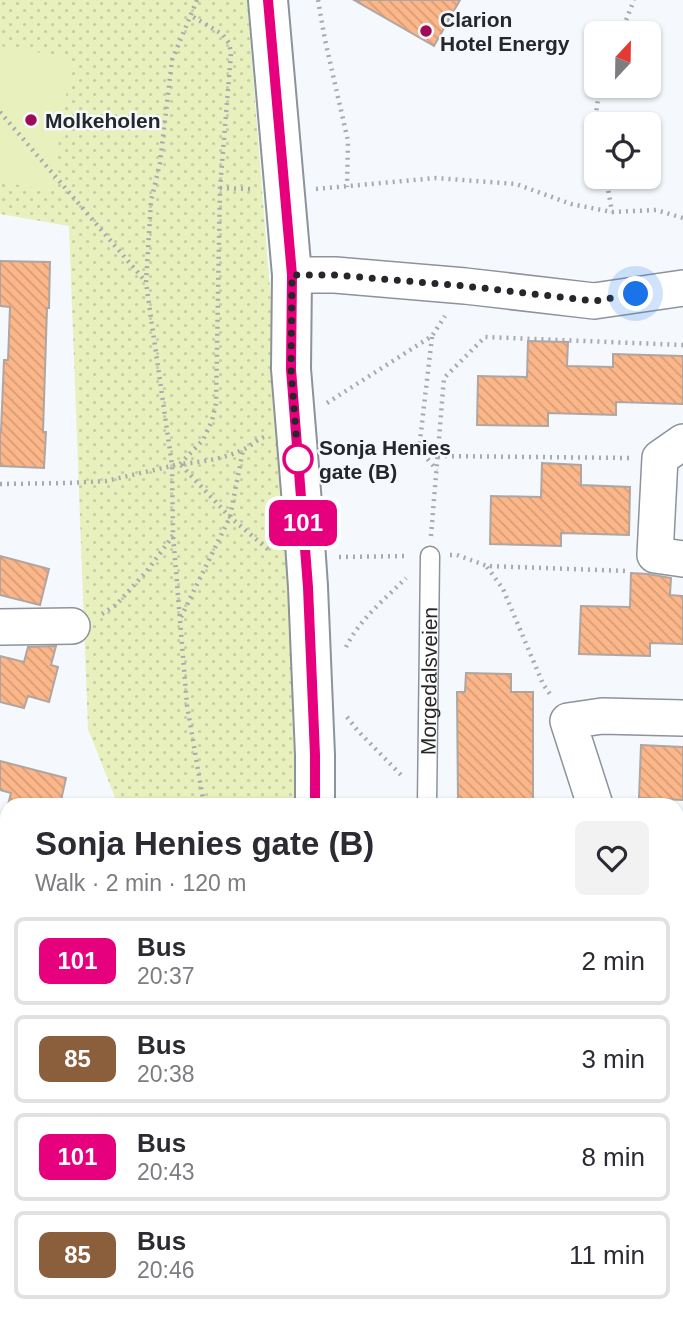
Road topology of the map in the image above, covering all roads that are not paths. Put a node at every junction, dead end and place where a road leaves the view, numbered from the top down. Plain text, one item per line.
1 (268, 0) edge
2 (292, 275) junction
3 (683, 288) edge
4 (671, 450) edge
5 (429, 555) road end
6 (669, 557) edge
7 (72, 626) road end
8 (0, 627) edge
9 (683, 718) edge
10 (315, 798) edge
11 (427, 798) edge
12 (593, 798) edge

1 - 2 street
2 - 3 street
2 - 10 street, bridge
4 - 6 street
5 - 11 lane, Morgedalsveien
7 - 8 street
9 - 12 street

